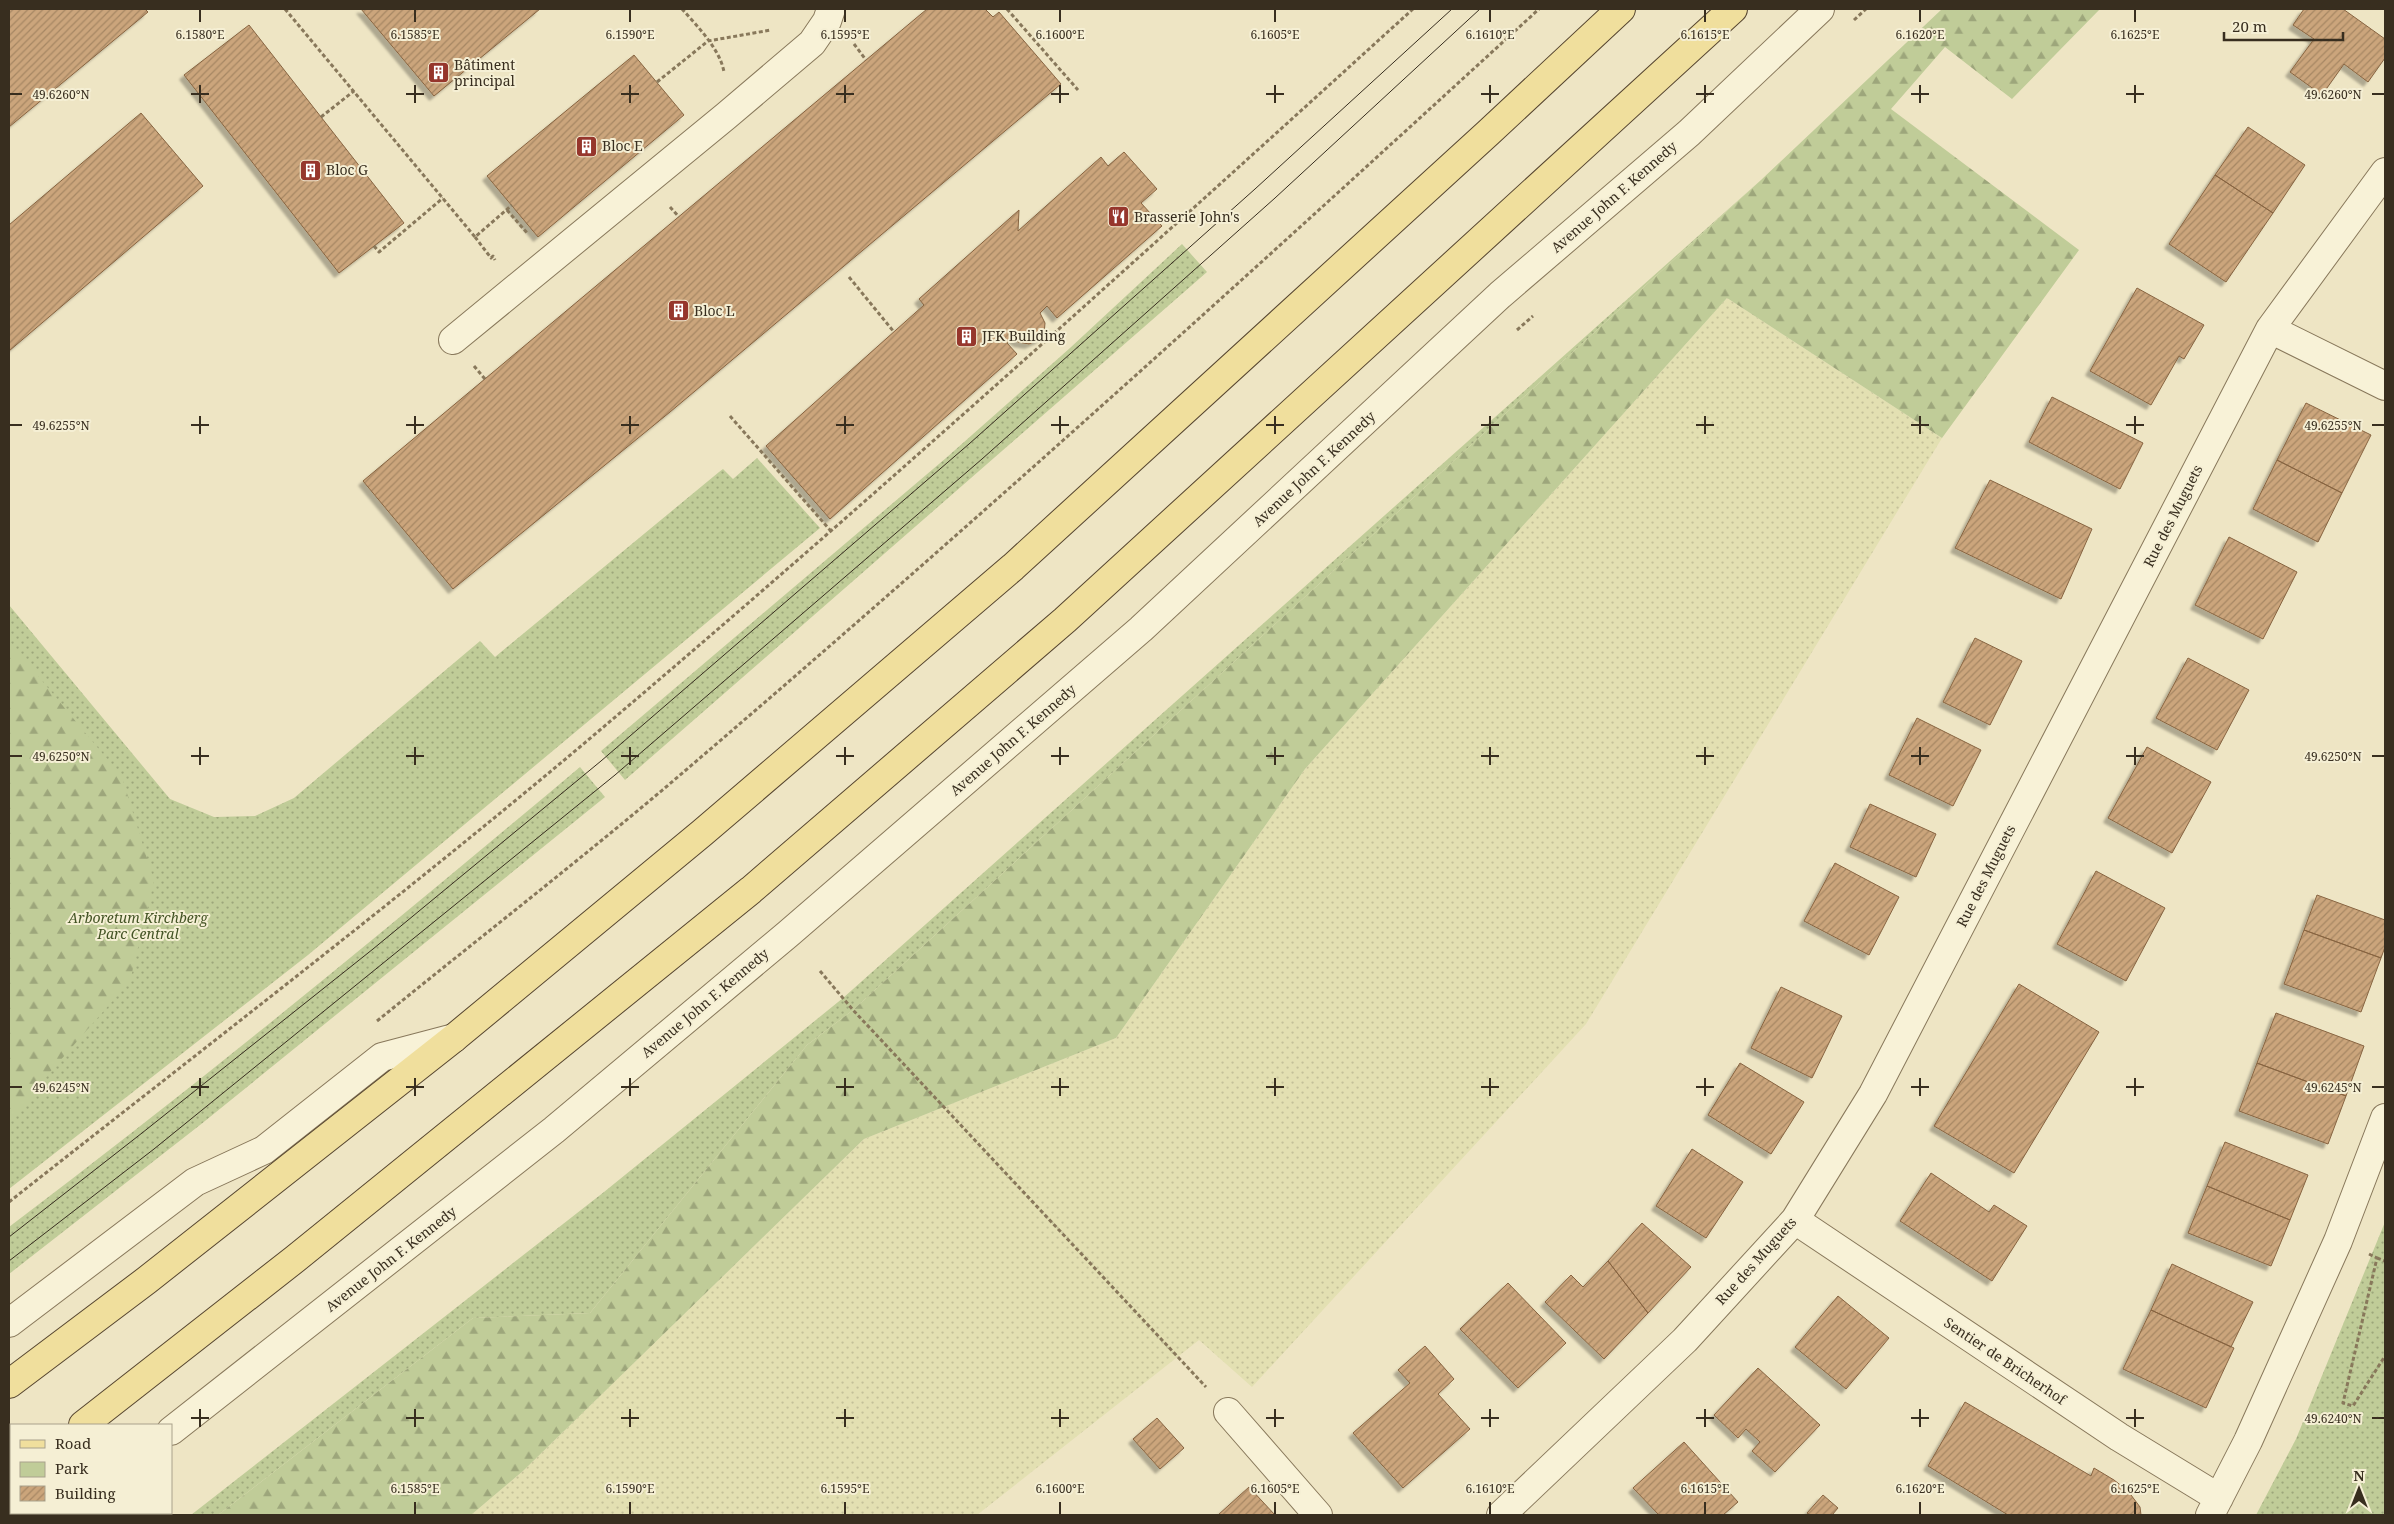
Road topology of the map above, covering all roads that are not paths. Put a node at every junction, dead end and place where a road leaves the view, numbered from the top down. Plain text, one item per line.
1 (1622, 9) edge
2 (1820, 9) edge
3 (1729, 10) edge
4 (829, 15) edge
5 (2385, 172) edge
6 (2270, 329) junction
7 (453, 340) dead end
8 (2385, 386) edge
9 (454, 1038) junction
10 (2385, 1118) edge
11 (1795, 1220) junction
12 (9, 1323) edge
13 (9, 1384) edge
14 (1228, 1412) road end
15 (83, 1424) edge
16 (172, 1430) edge
17 (2215, 1506) edge
18 (1318, 1515) edge
19 (1501, 1515) edge

1 - 9 main road
2 - 16 street, Avenue John F. Kennedy
3 - 15 main road
4 - 7 street
5 - 6 street, Rue des Muguets
6 - 8 street
6 - 11 street, Rue des Muguets
9 - 12 street
9 - 13 main road
10 - 17 street, Sentier de Bricherhof
11 - 17 street, Sentier de Bricherhof
11 - 19 street, Rue des Muguets
14 - 18 street

